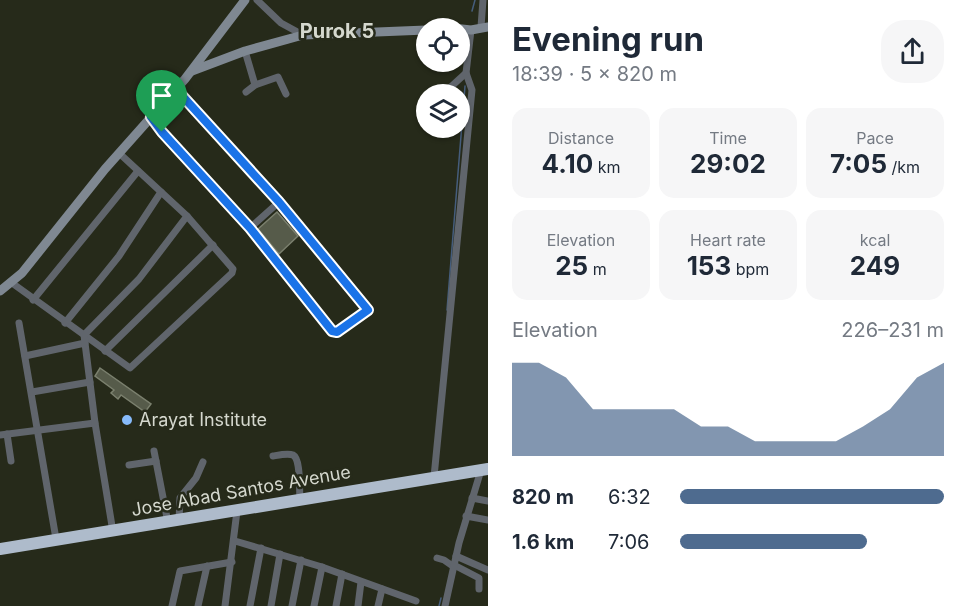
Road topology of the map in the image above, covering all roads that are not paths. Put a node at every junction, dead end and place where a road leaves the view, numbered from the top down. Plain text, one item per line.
1 (245, 0) edge
2 (257, 0) edge
3 (483, 0) edge
4 (484, 27) edge
5 (416, 30) edge
6 (471, 30) joint
7 (303, 35) junction
8 (245, 51) junction
9 (192, 71) junction
10 (466, 73) junction
11 (454, 84) edge
12 (255, 85) junction
13 (176, 89) junction
14 (246, 92) dead end
15 (286, 94) dead end
16 (151, 117) junction
17 (119, 153) junction
18 (138, 171) junction
19 (161, 192) junction
20 (279, 202) junction
21 (188, 216) junction
22 (250, 228) junction
23 (213, 245) junction
24 (12, 283) junction
25 (0, 291) edge
26 (33, 300) junction
27 (19, 323) dead end
28 (65, 323) junction
29 (84, 334) junction
30 (85, 343) junction
31 (105, 351) junction
32 (25, 356) junction
33 (90, 382) junction
34 (32, 392) junction
35 (95, 423) junction
36 (39, 430) junction
37 (4, 434) edge
38 (154, 451) dead end
39 (273, 456) dead end
40 (11, 461) dead end
41 (156, 461) junction
42 (203, 462) dead end
43 (129, 465) dead end
44 (484, 470) edge
45 (434, 477) junction
46 (300, 498) junction
47 (471, 498) junction
48 (488, 501) edge
49 (237, 511) junction
50 (466, 516) junction
51 (488, 520) edge
52 (173, 522) junction
53 (113, 531) junction
54 (56, 539) junction
55 (235, 541) junction
56 (261, 548) junction
57 (0, 549) edge
58 (280, 554) junction
59 (456, 556) junction
60 (437, 558) dead end
61 (301, 561) junction
62 (232, 562) junction
63 (207, 566) junction
64 (454, 566) junction
65 (322, 567) junction
66 (488, 570) edge
67 (342, 574) junction
68 (361, 582) junction
69 (382, 589) junction
70 (478, 589) dead end
71 (416, 601) dead end
72 (172, 606) edge
73 (198, 606) edge
74 (225, 606) edge
75 (250, 606) edge
76 (271, 606) edge
77 (292, 606) edge
78 (314, 606) edge
79 (336, 606) edge
80 (358, 606) edge
81 (378, 606) edge
82 (445, 606) edge

1 - 9 street
2 - 7 street
3 - 4 street
4 - 6 street
5 - 7 street
6 - 10 street
7 - 8 street
8 - 9 street
8 - 12 street
9 - 13 street
10 - 11 street
10 - 45 street
12 - 14 street
12 - 15 street
13 - 16 street
13 - 20 street
16 - 17 street
16 - 22 street
17 - 18 street
17 - 24 street
18 - 19 street
18 - 26 street
19 - 21 street
19 - 28 street
20 - 22 street
20 - 22 street
21 - 23 street
21 - 29 street
23 - 31 street
23 - 31 street
24 - 25 street
24 - 26 street
26 - 28 street
27 - 32 street
28 - 29 street
29 - 30 street
29 - 31 street
30 - 32 street
30 - 33 street
32 - 34 street
33 - 34 street
33 - 35 street
34 - 36 street
35 - 36 street
35 - 53 street
36 - 37 street
36 - 54 street
37 - 40 street
38 - 41 street
39 - 46 street
41 - 43 street
41 - 52 street
42 - 52 street
44 - 45 highway, Jose Abad Santos Avenue
44 - 47 street
45 - 46 highway, Jose Abad Santos Avenue
46 - 49 highway, Jose Abad Santos Avenue
47 - 48 street
47 - 50 street
49 - 52 highway, Jose Abad Santos Avenue
49 - 55 street
50 - 51 street
50 - 59 street
52 - 53 highway, Jose Abad Santos Avenue
53 - 54 highway, Jose Abad Santos Avenue
54 - 57 highway, Jose Abad Santos Avenue
55 - 56 street
55 - 62 street
56 - 58 street
56 - 75 street
58 - 61 street
58 - 76 street
59 - 64 street
59 - 66 street
60 - 64 street
61 - 65 street
61 - 77 street
62 - 63 street
62 - 74 street
63 - 72 street
63 - 73 street
64 - 70 street
64 - 82 street
65 - 67 street
65 - 78 street
67 - 68 street
67 - 79 street
68 - 69 street
68 - 80 street
69 - 71 street
69 - 81 street

